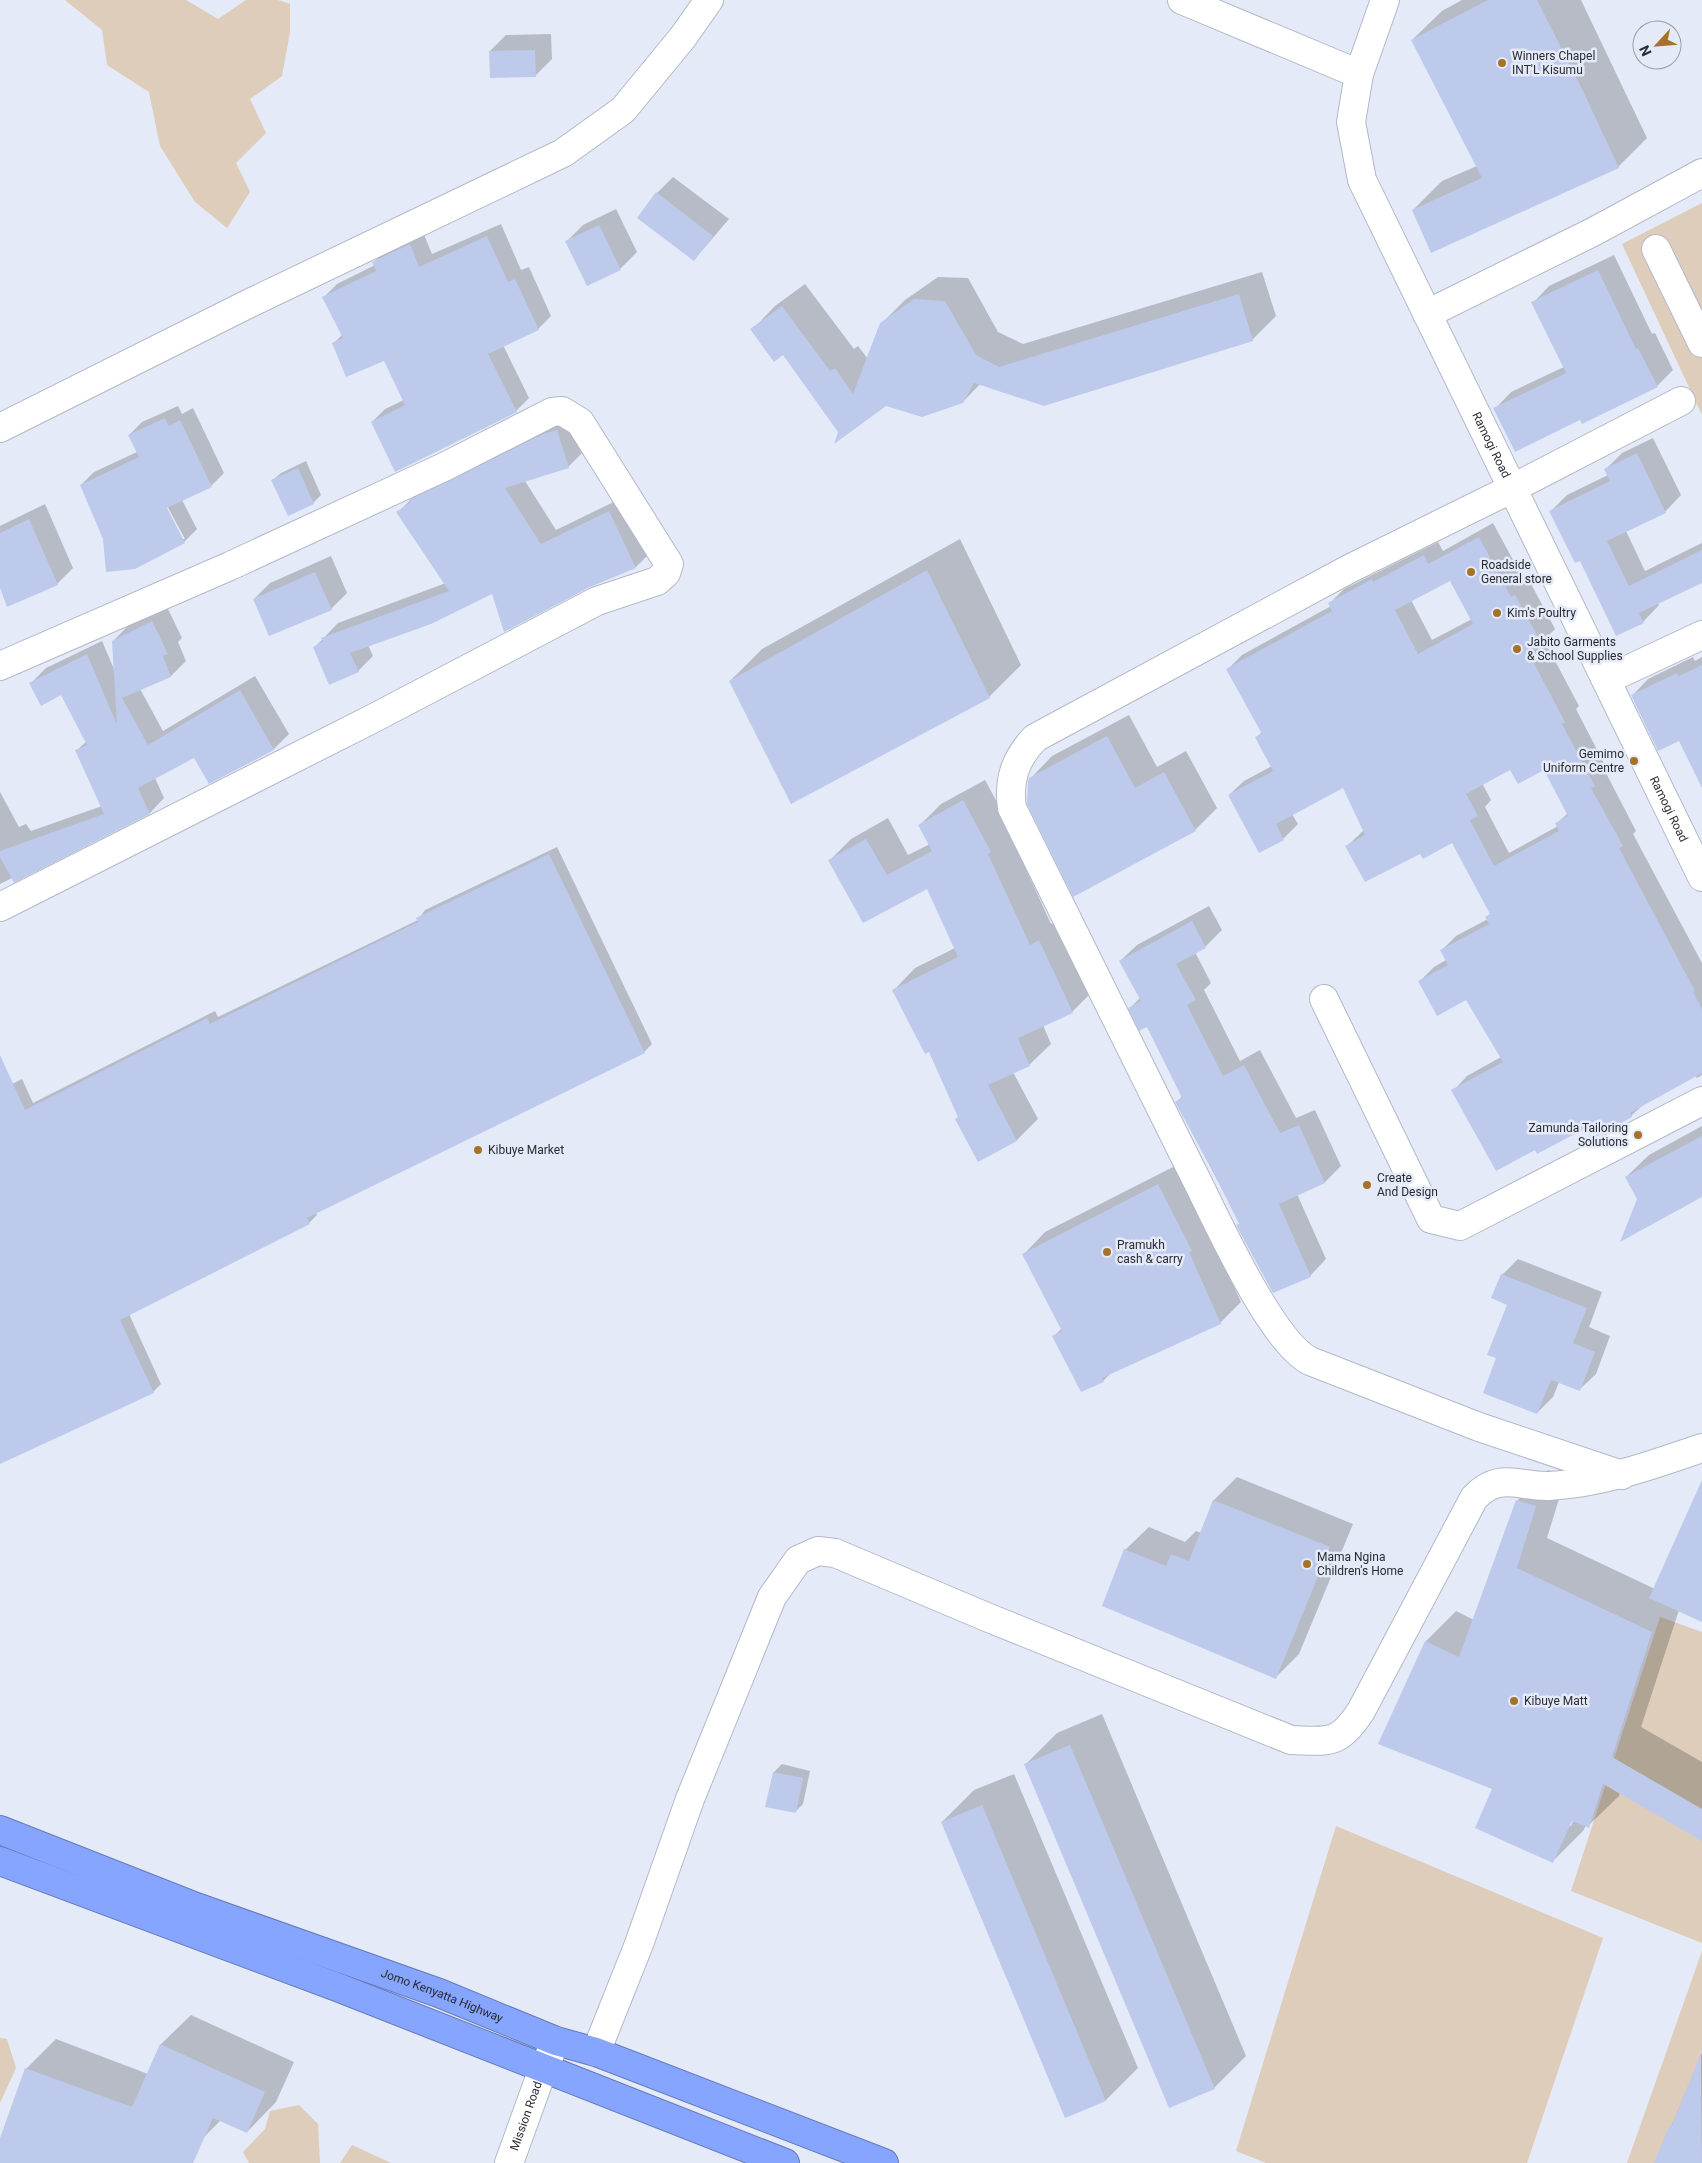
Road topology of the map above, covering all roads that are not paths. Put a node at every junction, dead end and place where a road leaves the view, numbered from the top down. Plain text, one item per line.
1 (709, 0) edge
2 (1182, 0) edge
3 (1385, 0) edge
4 (1359, 74) junction
5 (1702, 173) edge
6 (1656, 249) dead end
7 (1427, 314) junction
8 (1702, 343) edge
9 (1681, 401) dead end
10 (0, 428) edge
11 (1513, 488) junction
12 (1702, 635) edge
13 (0, 666) edge
14 (1606, 680) junction
15 (1701, 874) edge
16 (0, 907) edge
17 (1324, 999) dead end
18 (1702, 1100) edge
19 (1702, 1448) edge
20 (1622, 1475) junction
21 (0, 1830) edge
22 (0, 1861) edge
23 (556, 2041) junction
24 (596, 2052) junction
25 (543, 2069) junction
26 (509, 2163) edge
27 (785, 2163) edge
28 (884, 2163) edge

1 - 10 street
2 - 4 street
3 - 4 street, Ramogi Road
4 - 7 street, Ramogi Road
5 - 7 street
6 - 8 street
7 - 11 street, Ramogi Road
9 - 11 street
11 - 14 street, Ramogi Road
11 - 20 street
12 - 14 street
13 - 16 street
14 - 15 street, Ramogi Road
17 - 18 street
19 - 20 street
20 - 24 street
21 - 23 highway, Jomo Kenyatta Highway
22 - 25 highway
23 - 24 highway, Jomo Kenyatta Highway
23 - 25 street, Mission Road
24 - 28 highway, Jomo Kenyatta Highway
25 - 26 street, Mission Road
25 - 27 highway

